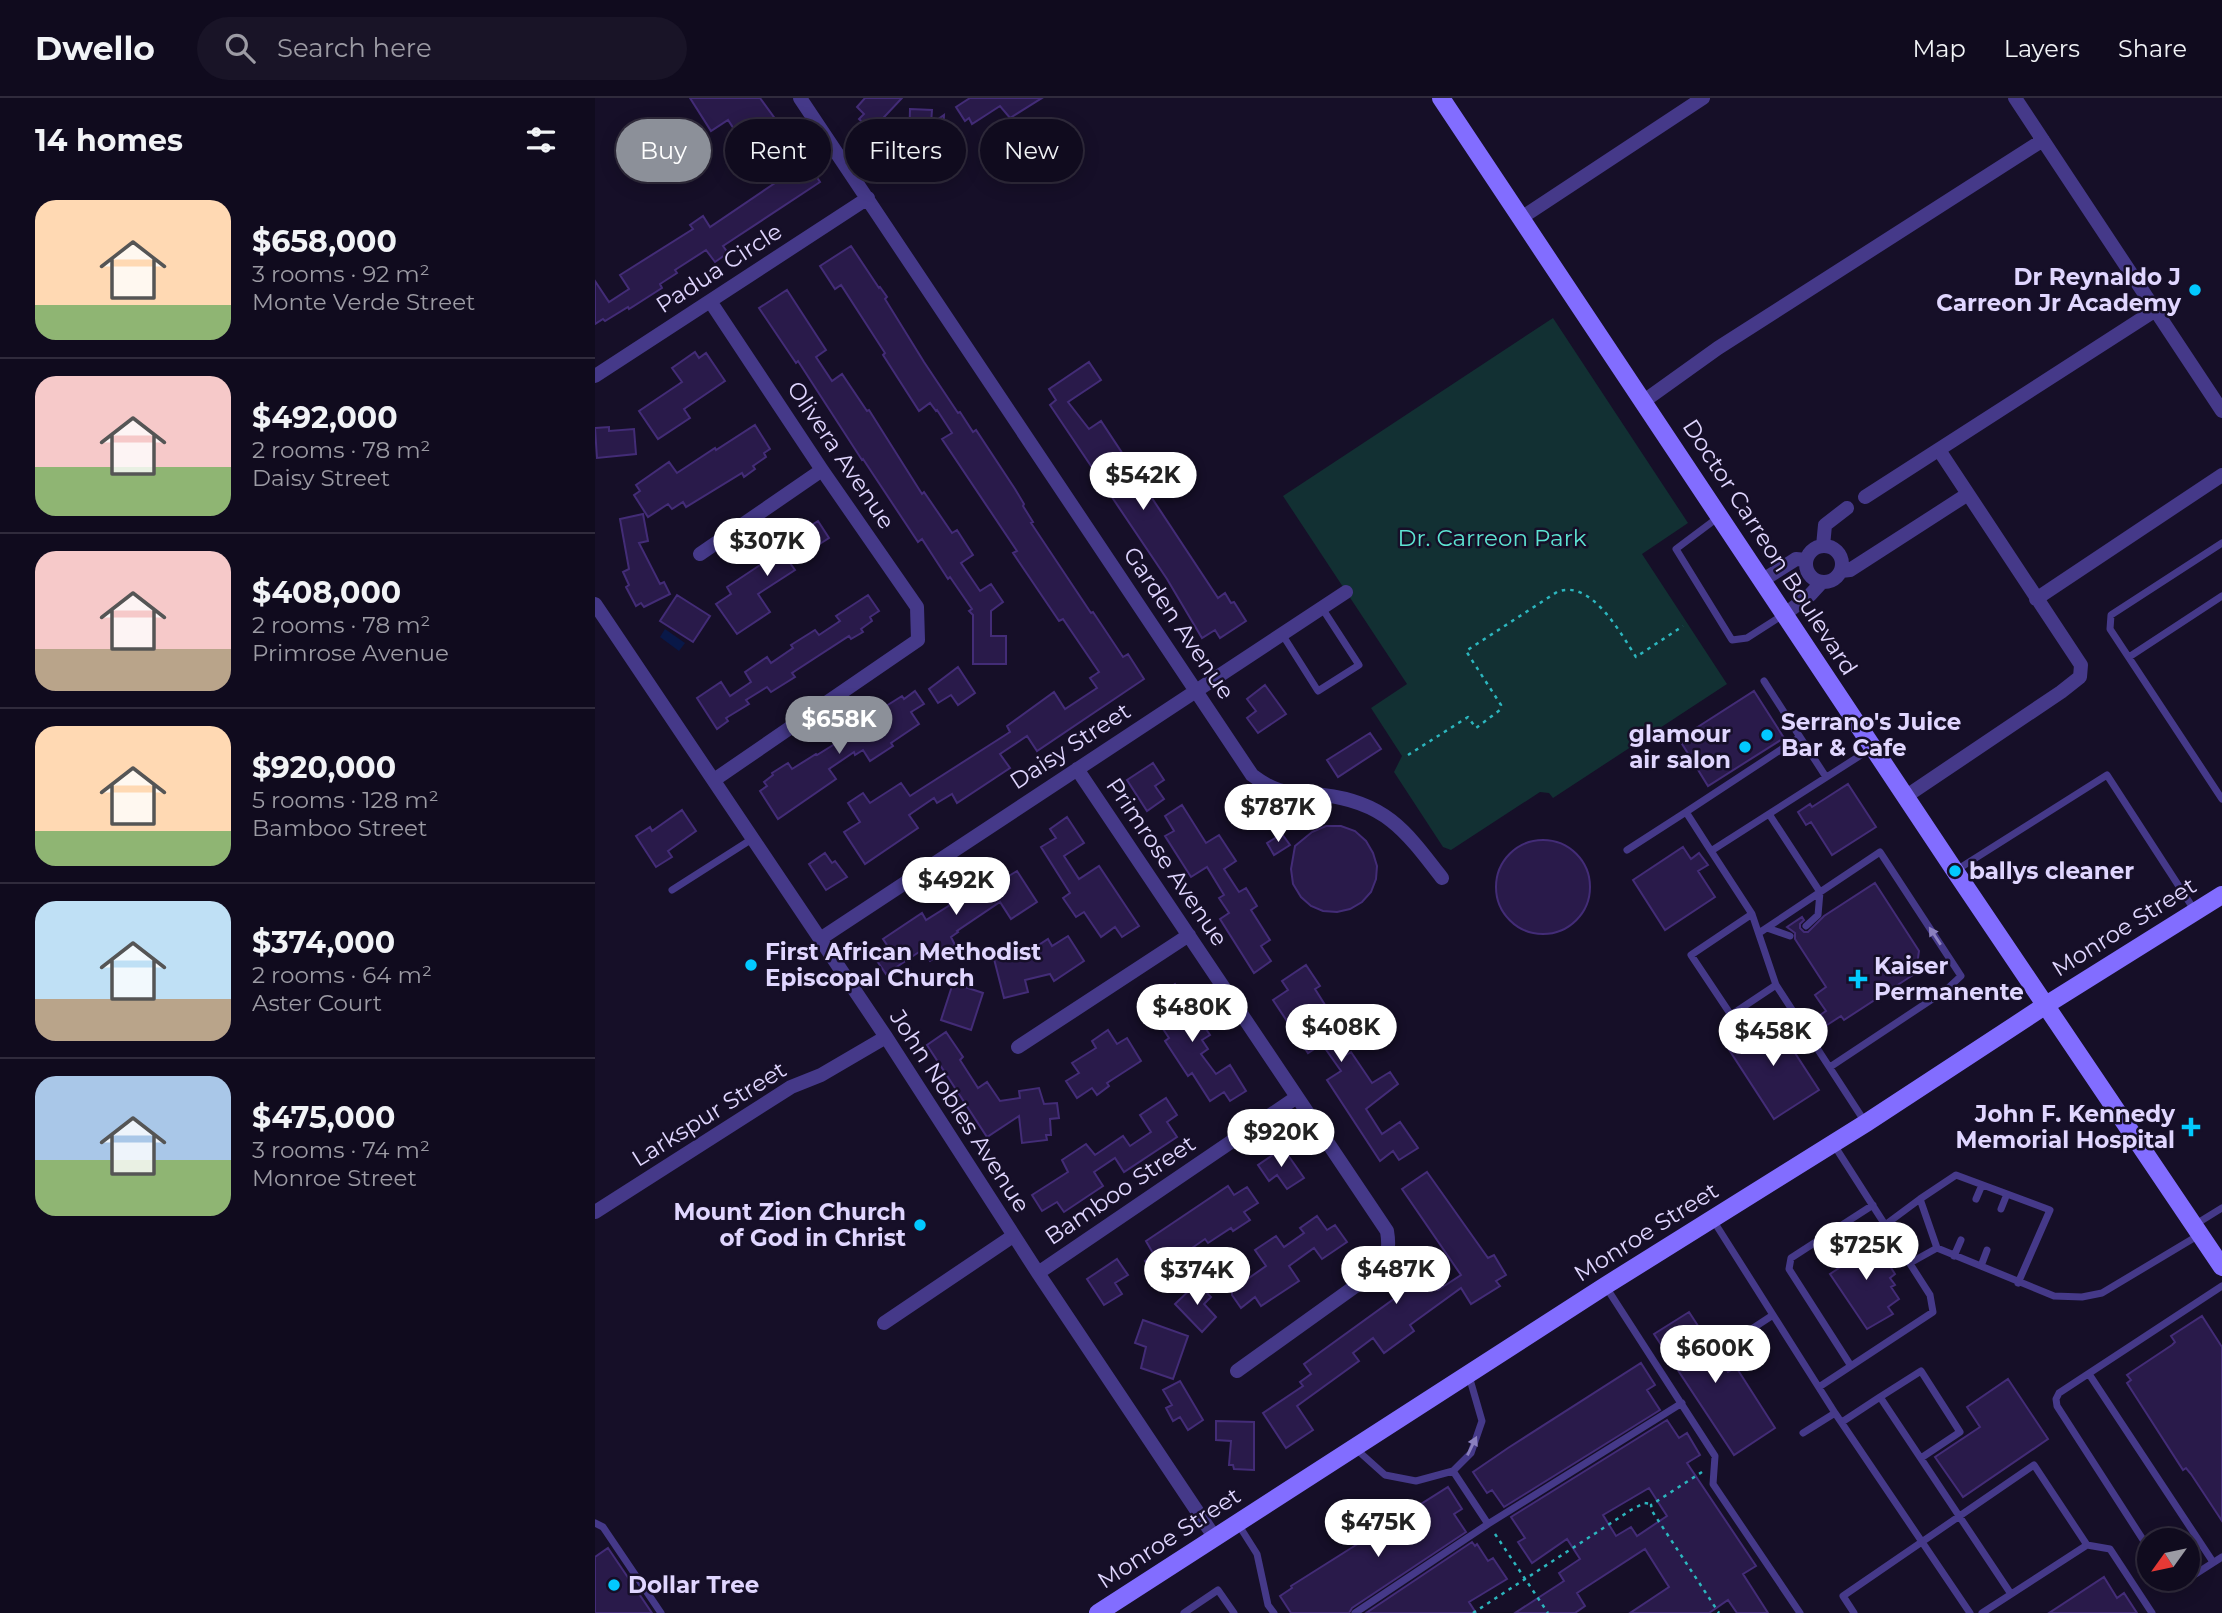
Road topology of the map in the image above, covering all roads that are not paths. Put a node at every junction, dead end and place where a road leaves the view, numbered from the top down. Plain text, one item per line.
1 (800, 98) edge
2 (1441, 98) edge
3 (1703, 98) edge
4 (2015, 98) edge
5 (2043, 140) junction
6 (868, 198) junction
7 (1521, 218) junction
8 (710, 301) junction
9 (2154, 311) junction
10 (595, 376) edge
11 (1644, 401) junction
12 (2222, 411) edge
13 (1939, 450) junction
14 (822, 470) junction
15 (2222, 475) edge
16 (1968, 494) junction
17 (1865, 497) dead end
18 (1847, 509) dead end
19 (1720, 516) junction
20 (2222, 543) edge
21 (1823, 546) junction
22 (700, 554) dead end
23 (1806, 560) junction
24 (1841, 571) junction
25 (1763, 580) junction
26 (1821, 583) junction
27 (1346, 592) dead end
28 (2222, 596) edge
29 (2036, 598) junction
30 (595, 604) edge
31 (1322, 608) junction
32 (1785, 614) junction
33 (1282, 634) junction
34 (2129, 657) junction
35 (1763, 681) dead end
36 (1197, 690) junction
37 (1800, 737) junction
38 (1872, 748) junction
39 (1077, 769) junction
40 (1826, 777) junction
41 (715, 780) junction
42 (1905, 797) junction
43 (2222, 799) edge
44 (1686, 812) junction
45 (1769, 814) junction
46 (753, 838) junction
47 (1627, 850) dead end
48 (1710, 851) junction
49 (1955, 872) junction
50 (1442, 878) dead end
51 (673, 890) dead end
52 (1820, 892) junction
53 (2220, 900) edge
54 (2195, 912) junction
55 (1752, 914) junction
56 (1806, 926) dead end
57 (1767, 928) junction
58 (1759, 933) junction
59 (1189, 935) junction
60 (1790, 936) dead end
61 (820, 939) junction
62 (1776, 985) junction
63 (2046, 1005) junction
64 (886, 1037) junction
65 (1018, 1047) dead end
66 (1830, 1067) junction
67 (1297, 1097) junction
68 (1866, 1123) junction
69 (1833, 1143) junction
70 (1982, 1185) junction
71 (2007, 1194) junction
72 (1920, 1199) junction
73 (1976, 1199) dead end
74 (1873, 1205) junction
75 (2222, 1208) edge
76 (2001, 1209) dead end
77 (595, 1212) edge
78 (1712, 1220) junction
79 (1885, 1225) junction
80 (2197, 1230) junction
81 (1013, 1236) junction
82 (1961, 1240) dead end
83 (1937, 1248) junction
84 (1987, 1250) dead end
85 (1954, 1255) junction
86 (1910, 1263) junction
87 (1980, 1266) junction
88 (2222, 1267) edge
89 (1038, 1273) junction
90 (2018, 1283) junction
91 (1605, 1286) junction
92 (2222, 1286) edge
93 (1773, 1315) junction
94 (884, 1323) dead end
95 (1738, 1338) dead end
96 (1851, 1366) junction
97 (1237, 1371) dead end
98 (2089, 1374) junction
99 (1468, 1375) junction
100 (1819, 1387) junction
101 (1880, 1397) junction
102 (1682, 1403) junction
103 (1835, 1413) junction
104 (1842, 1422) junction
105 (1803, 1433) dead end
106 (1356, 1448) junction
107 (1921, 1458) junction
108 (1453, 1471) junction
109 (1959, 1516) junction
110 (595, 1523) edge
111 (1237, 1523) junction
112 (1488, 1524) junction
113 (2137, 1530) edge
114 (1215, 1538) junction
115 (1922, 1542) junction
116 (2087, 1545) junction
117 (2222, 1557) edge
118 (2213, 1562) junction
119 (2200, 1571) edge
120 (2011, 1594) junction
121 (1102, 1612) edge
122 (661, 1613) edge
123 (1184, 1613) edge
124 (1234, 1613) edge
125 (1274, 1613) edge
126 (1355, 1613) edge
127 (1800, 1613) edge
128 (1854, 1613) edge
129 (1970, 1613) edge
130 (1982, 1613) edge
131 (2152, 1613) edge

1 - 6 street, Garden Avenue
2 - 7 main road, Doctor Carreon Boulevard
3 - 7 street
4 - 5 street
5 - 9 street
5 - 11 street
6 - 8 street, Padua Circle
6 - 36 street, Garden Avenue
7 - 11 main road, Doctor Carreon Boulevard
8 - 10 street, Padua Circle
8 - 14 street, Olivera Avenue
9 - 12 street
9 - 13 street
11 - 19 main road, Doctor Carreon Boulevard
13 - 16 street
13 - 17 street
14 - 22 street
14 - 41 street, Olivera Avenue
15 - 29 street
16 - 24 street
16 - 29 street
18 - 21 street
19 - 25 main road, Doctor Carreon Boulevard
19 - 32 lane
20 - 34 lane
21 - 23 street
21 - 24 street
23 - 25 street
23 - 26 street
24 - 26 street
25 - 32 main road, Doctor Carreon Boulevard
26 - 32 street
27 - 31 street, Daisy Street
28 - 34 lane
29 - 42 street
30 - 41 street, John Nobles Avenue
31 - 33 street, Daisy Street
31 - 33 lane
32 - 38 main road, Doctor Carreon Boulevard
33 - 36 street, Daisy Street
34 - 43 lane
35 - 37 lane
36 - 39 street, Daisy Street
36 - 50 street, Garden Avenue
37 - 40 lane
37 - 44 lane
38 - 40 lane
38 - 42 main road, Doctor Carreon Boulevard
39 - 59 street, Primrose Avenue
39 - 61 street, Daisy Street
40 - 45 lane
41 - 46 street, John Nobles Avenue
42 - 49 main road, Doctor Carreon Boulevard
44 - 47 lane
44 - 48 lane
45 - 48 lane
45 - 52 lane
46 - 51 lane
46 - 61 street, John Nobles Avenue
48 - 55 lane
49 - 54 lane
49 - 63 main road, Doctor Carreon Boulevard
52 - 56 lane
52 - 57 lane
66 -> 52 lane
53 - 54 main road, Monroe Street
54 - 63 main road, Monroe Street
55 - 58 lane
55 - 62 lane
57 - 58 lane
57 - 60 lane
58 - 62 lane
59 - 65 street
59 - 67 street, Primrose Avenue
61 - 64 street, John Nobles Avenue
62 - 66 lane
63 - 68 main road, Monroe Street
63 - 80 main road, Doctor Carreon Boulevard
64 - 77 street, Larkspur Street
64 - 81 street, John Nobles Avenue
66 - 68 lane
67 - 89 street, Bamboo Street
67 - 97 street, Primrose Avenue
68 - 69 main road, Monroe Street
69 - 74 lane
69 - 78 main road, Monroe Street
70 - 71 lane
70 - 72 lane
70 - 73 lane
71 - 76 lane
71 - 90 lane
72 - 79 lane
72 - 83 lane
74 - 79 lane
74 - 96 lane
75 - 80 lane
78 - 91 main road, Monroe Street
78 - 93 lane
79 - 86 lane
80 - 88 main road, Doctor Carreon Boulevard
80 - 90 lane
81 - 89 street, John Nobles Avenue
81 - 94 street
82 - 85 lane
83 - 85 lane
83 - 86 lane
84 - 87 lane
85 - 87 lane
86 - 96 lane
87 - 90 lane
89 - 114 street, John Nobles Avenue
91 - 99 main road, Monroe Street
91 - 102 lane
92 - 98 lane
93 - 95 lane
93 - 100 lane
96 - 100 lane
98 - 113 lane
98 - 118 lane
99 - 106 main road, Monroe Street
108 -> 99 lane
100 - 103 lane
101 - 104 lane
101 - 107 lane
101 - 107 lane
102 - 112 lane
102 - 127 lane
103 - 104 lane
103 - 105 lane
104 - 115 lane
106 - 108 lane
106 - 111 main road, Monroe Street
107 - 109 lane
108 - 112 lane
109 - 115 lane
109 - 116 lane
109 - 120 lane
110 - 122 lane
111 - 114 main road, Monroe Street
111 - 125 lane
112 - 126 lane
114 - 121 main road, Monroe Street
115 - 128 lane
115 - 129 lane
116 - 120 lane
116 - 131 lane
117 - 118 lane
118 - 119 lane
120 - 130 lane
123 - 124 lane

